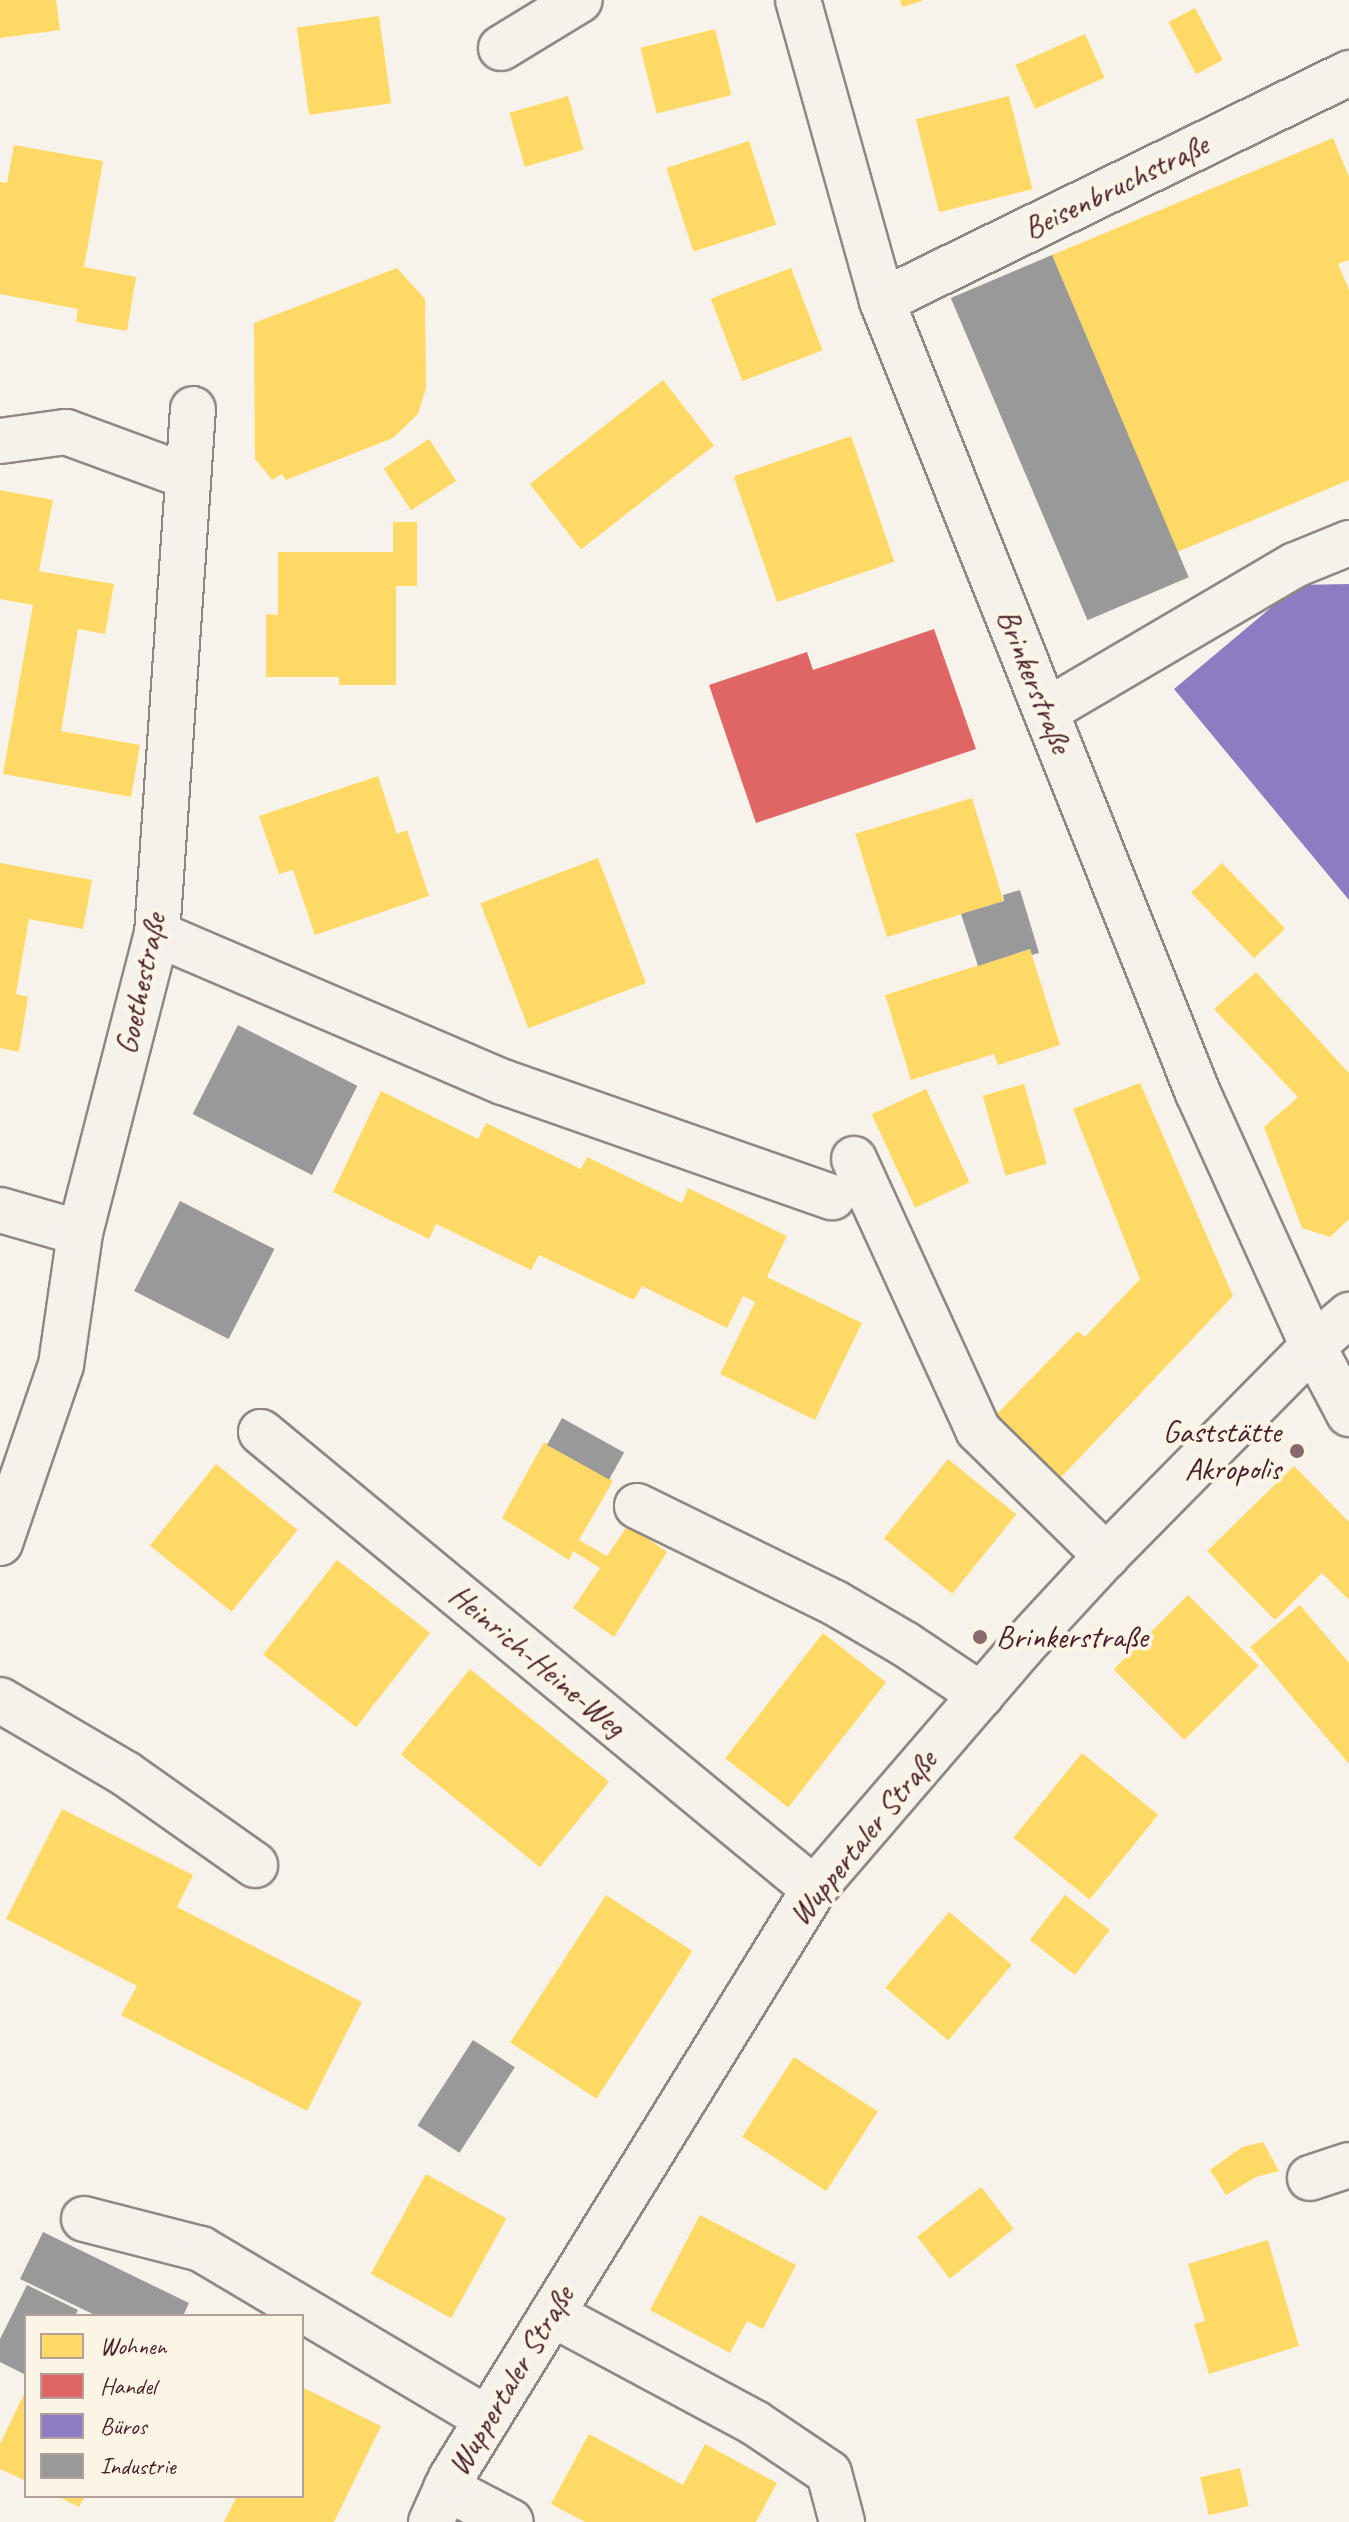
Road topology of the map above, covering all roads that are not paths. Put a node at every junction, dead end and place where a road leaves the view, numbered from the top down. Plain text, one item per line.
1 (580, 0) edge
2 (798, 0) edge
3 (501, 48) dead end
4 (1349, 73) edge
5 (882, 301) junction
6 (193, 409) dead end
7 (0, 441) edge
8 (188, 477) junction
9 (1349, 543) edge
10 (1046, 711) junction
11 (157, 934) junction
12 (854, 1159) dead end
13 (832, 1197) dead end
14 (0, 1210) edge
15 (80, 1233) junction
16 (1349, 1315) edge
17 (1313, 1346) junction
18 (1349, 1414) edge
19 (261, 1432) dead end
20 (637, 1506) dead end
21 (0, 1543) edge
22 (1106, 1556) junction
23 (981, 1695) junction
24 (0, 1700) edge
25 (255, 1865) dead end
26 (814, 1889) junction
27 (84, 2219) dead end
28 (552, 2314) junction
29 (487, 2419) junction
30 (439, 2505) edge
31 (511, 2522) edge
32 (842, 2522) edge

1 - 3 street
2 - 5 street, Brinkerstraße
4 - 5 street, Beisenbruchstraße
5 - 10 street, Brinkerstraße
6 - 8 street, Goethestraße
7 - 8 street
8 - 11 street, Goethestraße
9 - 10 street
10 - 17 street, Brinkerstraße
11 - 13 street
11 - 15 street, Goethestraße
12 - 22 street
14 - 15 street
15 - 21 street, Goethestraße
16 - 17 street, Wuppertaler Straße
17 - 18 street, Brinkerstraße
17 - 22 street, Wuppertaler Straße
19 - 26 street, Heinrich-Heine-Weg
20 - 23 street
22 - 23 street, Wuppertaler Straße
23 - 26 street, Wuppertaler Straße
24 - 25 street
26 - 28 street, Wuppertaler Straße
27 - 29 street
28 - 29 street, Wuppertaler Straße
28 - 32 street
29 - 30 street, Wuppertaler Straße
30 - 31 street

